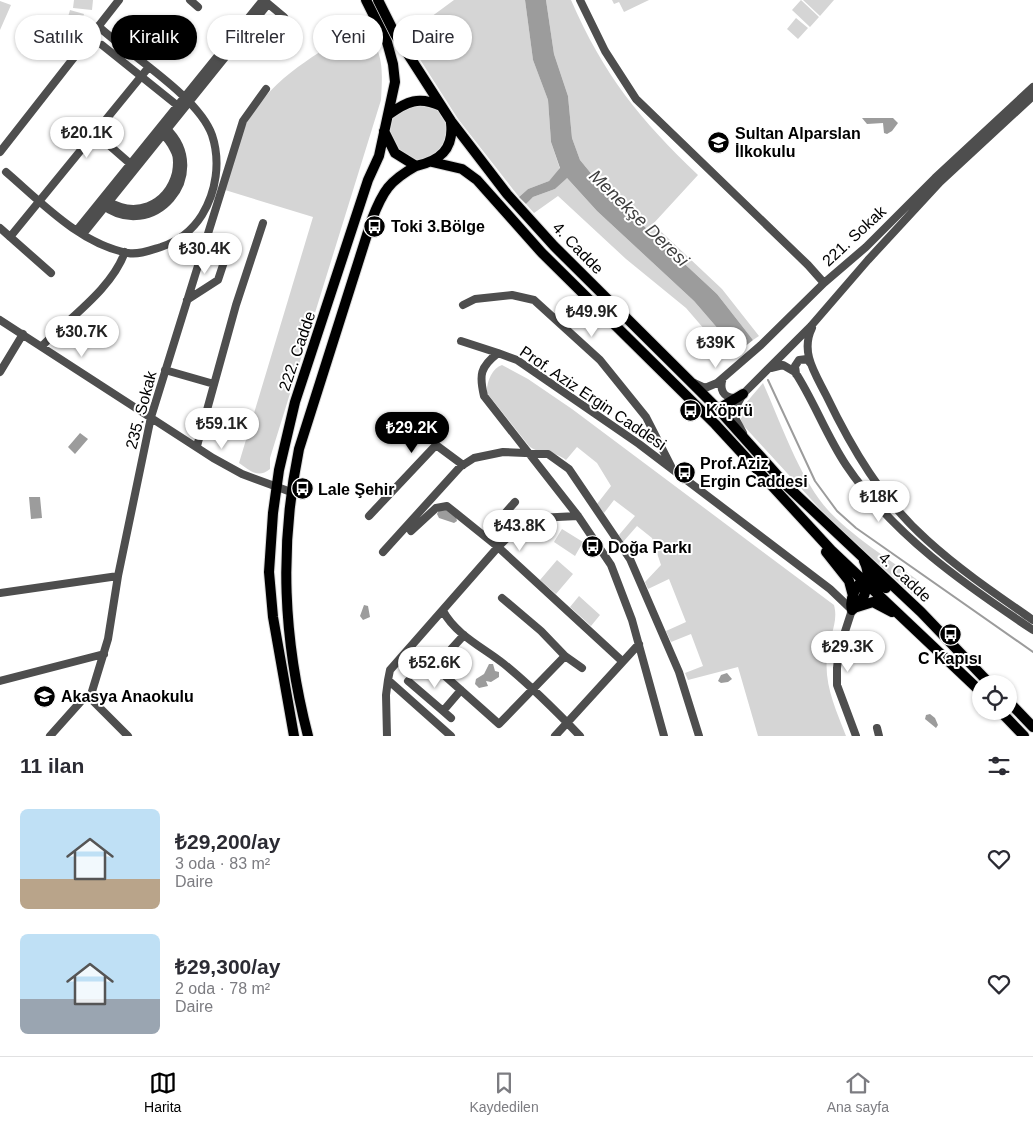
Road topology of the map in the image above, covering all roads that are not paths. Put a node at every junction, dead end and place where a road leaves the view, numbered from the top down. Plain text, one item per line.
1 (119, 0) edge
2 (190, 0) edge
3 (366, 0) edge
4 (378, 0) edge
5 (580, 0) edge
6 (265, 2) edge
7 (198, 7) dead end
8 (281, 15) edge
9 (101, 22) edge
10 (101, 29) edge
11 (102, 45) dead end
12 (72, 60) edge
13 (148, 68) junction
14 (141, 76) junction
15 (1033, 87) edge
16 (266, 89) dead end
17 (1033, 96) edge
18 (187, 100) junction
19 (178, 106) junction
20 (442, 106) junction
21 (388, 115) junction
22 (451, 121) junction
23 (163, 130) junction
24 (384, 130) junction
25 (94, 132) junction
26 (0, 152) edge
27 (432, 162) junction
28 (133, 166) junction
29 (416, 166) junction
30 (6, 172) dead end
31 (39, 200) junction
32 (104, 202) junction
33 (263, 223) dead end
34 (0, 228) edge
35 (80, 232) junction
36 (10, 237) junction
37 (125, 252) junction
38 (226, 254) dead end
39 (51, 272) dead end
40 (824, 283) junction
41 (187, 300) junction
42 (463, 305) dead end
43 (0, 320) edge
44 (816, 321) junction
45 (23, 334) junction
46 (461, 341) dead end
47 (42, 346) junction
48 (498, 353) junction
49 (811, 364) junction
50 (165, 370) junction
51 (0, 372) edge
52 (765, 372) junction
53 (796, 374) junction
54 (724, 376) junction
55 (688, 380) junction
56 (214, 384) junction
57 (674, 384) junction
58 (739, 396) junction
59 (718, 409) junction
60 (151, 417) junction
61 (746, 440) junction
62 (196, 446) junction
63 (529, 454) junction
64 (463, 465) junction
65 (672, 468) junction
66 (277, 488) junction
67 (291, 492) junction
68 (515, 502) dead end
69 (369, 516) dead end
70 (578, 516) junction
71 (803, 521) junction
72 (411, 531) dead end
73 (484, 536) junction
74 (498, 547) junction
75 (383, 552) dead end
76 (863, 558) junction
77 (118, 576) junction
78 (867, 580) junction
79 (0, 593) edge
80 (853, 596) junction
81 (502, 598) dead end
82 (854, 609) junction
83 (444, 611) junction
84 (1033, 620) edge
85 (931, 622) junction
86 (917, 629) junction
87 (1033, 630) edge
88 (464, 634) junction
89 (639, 644) junction
90 (104, 654) junction
91 (565, 656) junction
92 (427, 660) dead end
93 (622, 661) junction
94 (435, 667) junction
95 (582, 668) dead end
96 (981, 675) edge
97 (388, 680) junction
98 (0, 681) edge
99 (408, 681) dead end
100 (972, 683) edge
101 (461, 690) junction
102 (533, 690) junction
103 (90, 698) junction
104 (443, 711) junction
105 (1017, 711) edge
106 (451, 718) dead end
107 (1009, 720) edge
108 (567, 723) junction
109 (1033, 728) edge
110 (50, 736) edge
111 (128, 736) edge
112 (294, 736) edge
113 (308, 736) edge
114 (387, 736) edge
115 (451, 736) edge
116 (555, 736) edge
117 (580, 736) edge
118 (664, 736) edge
119 (699, 736) edge
120 (856, 736) edge
121 (1024, 736) edge

1 - 9 street
2 - 7 street
3 - 21 main road
4 - 20 main road
5 - 40 street
6 - 8 street
6 - 18 street
10 - 13 street
11 - 14 street
12 - 26 street
13 - 14 street
13 - 18 street
14 - 19 street
14 - 25 street
15 - 40 street, 221. Sokak
16 - 41 street, 235. Sokak
17 - 44 street
18 - 19 street
18 - 23 street
18 - 37 street
19 - 23 street
20 - 21 main road
20 - 22 main road
21 - 24 main road
22 - 27 main road
22 - 55 main road, 4. Cadde
23 - 28 street
23 - 32 street
24 - 29 main road
24 - 66 main road, 222. Cadde
25 - 28 street
25 - 31 street
27 - 29 main road
27 - 57 main road, 4. Cadde
28 - 32 street
29 - 67 main road, 222. Cadde
30 - 31 street
31 - 35 street
31 - 36 street
32 - 35 street
33 - 56 street
34 - 36 street
35 - 37 street
36 - 39 street
37 - 47 street
38 - 41 street
40 - 54 street, 221. Sokak
41 - 50 street, 235. Sokak
42 - 65 street
43 - 45 street
44 - 49 street
44 - 52 street
45 - 47 street
45 - 51 street
46 - 48 street
47 - 60 street
48 - 63 street, Prof. Aziz Ergin Caddesi
48 - 65 street, Prof. Aziz Ergin Caddesi
49 - 53 street
49 - 84 street
50 - 56 street
50 - 60 street, 235. Sokak
52 - 53 street
52 - 58 street
53 - 87 street
54 - 55 street, 221. Sokak
54 - 58 street
55 - 59 main road, 4. Cadde
56 - 62 street
57 - 59 main road
57 - 71 main road, 4. Cadde
58 - 59 main road
58 - 61 street
59 - 61 main road, 4. Cadde
60 - 62 street
60 - 77 street, 235. Sokak
61 - 76 main road, 4. Cadde
62 - 66 street
63 - 64 street
63 - 70 street, Prof. Aziz Ergin Caddesi
63 - 119 street
64 - 69 street
64 - 75 street
65 - 82 street, Prof. Aziz Ergin Caddesi
66 - 67 street
66 - 112 main road, 222. Cadde
67 - 113 main road, 222. Cadde
68 - 73 street
70 - 74 street
70 - 89 street, Prof. Aziz Ergin Caddesi
71 - 78 main road, 4. Cadde
71 - 80 main road
72 - 73 street
73 - 74 street
74 - 83 street
74 - 93 street
76 - 78 main road
76 - 85 main road, 4. Cadde
77 - 79 street
77 - 90 street, 235. Sokak
78 - 80 main road
78 - 82 main road
78 - 85 main road
78 - 86 main road, 4. Cadde
80 - 82 main road
81 - 91 street
82 - 86 main road
82 - 120 street
83 - 88 street
83 - 97 street
85 - 96 main road, 4. Cadde
86 - 100 main road, 4. Cadde
88 - 94 street
88 - 102 street
89 - 93 street
89 - 118 street, Prof. Aziz Ergin Caddesi
90 - 98 street
90 - 103 street, 235. Sokak
91 - 95 street
91 - 102 street
92 - 94 street
93 - 108 street
94 - 101 street
97 - 114 street
97 - 115 street
99 - 104 street
101 - 102 street
101 - 104 street
102 - 108 street
103 - 110 street
103 - 111 street
104 - 106 street
105 - 109 main road
107 - 121 main road
108 - 116 street
108 - 117 street

